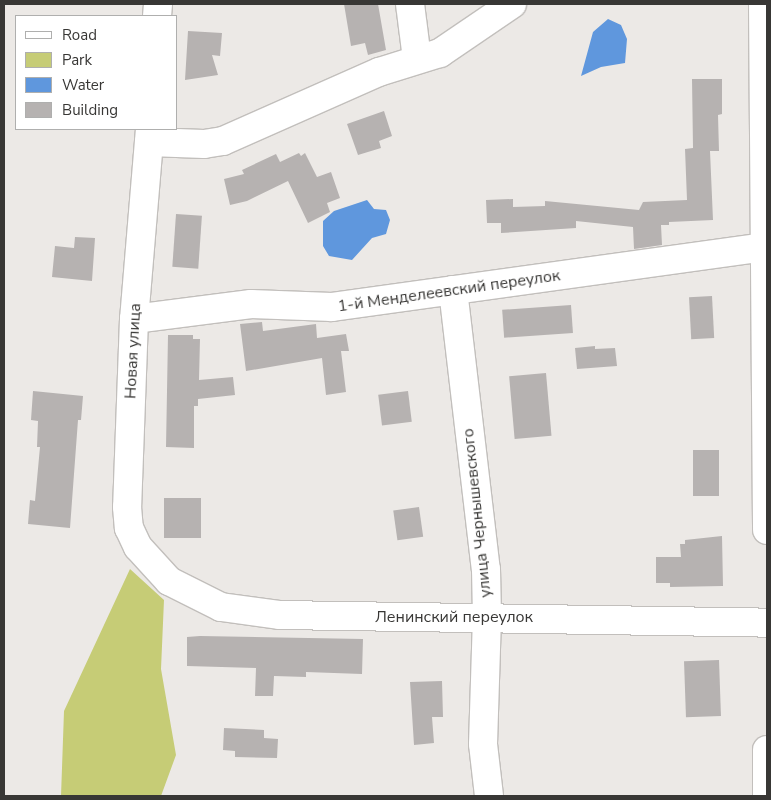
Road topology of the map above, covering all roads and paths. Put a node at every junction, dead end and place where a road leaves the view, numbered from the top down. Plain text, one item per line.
1 (410, 4) edge
2 (512, 4) edge
3 (763, 4) edge
4 (417, 59) junction
5 (150, 135) edge
6 (764, 247) junction
7 (454, 290) junction
8 (134, 320) junction
9 (767, 530) edge
10 (153, 568) joint
11 (488, 617) junction
12 (767, 623) edge
13 (767, 750) edge
14 (489, 796) edge
15 (767, 796) edge

1 - 4 street
2 - 4 street
3 - 6 street
4 - 5 street
5 - 8 street, Новая улица
6 - 7 street, 1-й Менделеевский переулок
6 - 9 street
7 - 8 street, 1-й Менделеевский переулок
7 - 11 street, улица Чернышевского
8 - 10 street, Новая улица
10 - 11 street, Ленинский переулок
11 - 12 street, Ленинский переулок
11 - 14 street, улица Чернышевского
13 - 15 street

